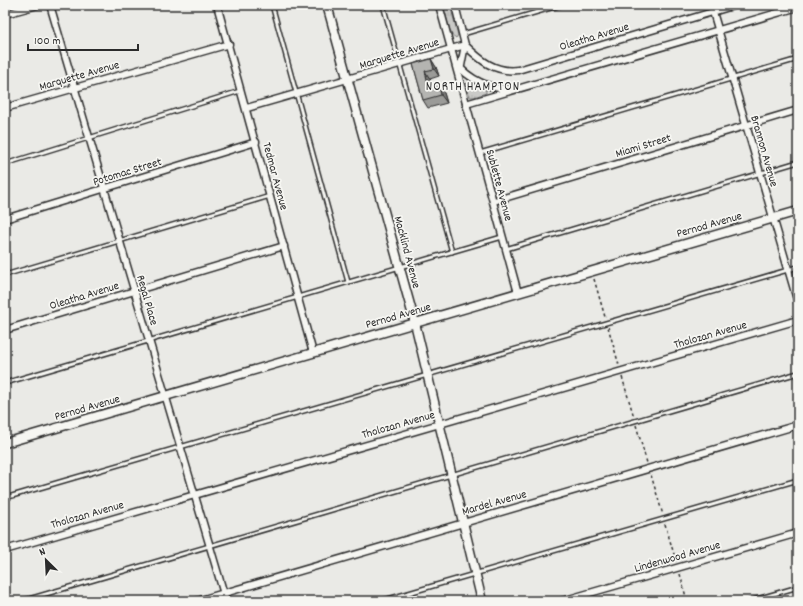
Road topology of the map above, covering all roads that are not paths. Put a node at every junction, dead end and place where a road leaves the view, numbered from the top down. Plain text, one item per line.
1 (38, 5) edge
2 (50, 5) edge
3 (218, 5) edge
4 (272, 5) edge
5 (327, 5) edge
6 (383, 5) edge
7 (439, 5) edge
8 (455, 5) edge
9 (561, 5) edge
10 (711, 5) edge
11 (736, 5) edge
12 (798, 7) edge
13 (713, 12) junction
14 (5, 14) edge
15 (718, 31) junction
16 (463, 34) junction
17 (229, 44) junction
18 (465, 45) junction
19 (451, 49) junction
20 (453, 58) junction
21 (798, 59) edge
22 (400, 65) junction
23 (461, 68) junction
24 (732, 79) junction
25 (348, 80) junction
26 (460, 83) junction
27 (73, 88) junction
28 (522, 88) junction
29 (242, 91) junction
30 (296, 94) junction
31 (466, 104) junction
32 (5, 108) edge
33 (247, 108) junction
34 (798, 110) edge
35 (746, 125) junction
36 (89, 139) junction
37 (256, 142) junction
38 (480, 153) junction
39 (798, 162) edge
40 (5, 164) edge
41 (760, 173) junction
42 (105, 189) junction
43 (270, 196) junction
44 (494, 201) junction
45 (798, 211) edge
46 (773, 218) junction
47 (5, 219) edge
48 (503, 237) junction
49 (120, 240) junction
50 (284, 246) junction
51 (506, 249) junction
52 (452, 252) junction
53 (400, 267) junction
54 (798, 267) edge
55 (788, 270) junction
56 (5, 275) edge
57 (348, 282) junction
58 (134, 291) junction
59 (518, 292) junction
60 (298, 297) junction
61 (798, 303) edge
62 (798, 320) edge
63 (415, 323) junction
64 (5, 330) edge
65 (149, 341) junction
66 (313, 353) junction
67 (428, 373) junction
68 (798, 373) edge
69 (5, 383) edge
70 (164, 397) junction
71 (440, 424) junction
72 (798, 425) edge
73 (5, 443) edge
74 (180, 446) junction
75 (452, 474) junction
76 (798, 480) edge
77 (194, 494) junction
78 (5, 498) edge
79 (464, 523) junction
80 (798, 533) edge
81 (210, 546) junction
82 (5, 550) edge
83 (476, 573) junction
84 (798, 587) edge
85 (224, 593) junction
86 (22, 601) edge
87 (197, 601) edge
88 (226, 601) edge
89 (381, 601) edge
90 (482, 601) edge
91 (562, 601) edge
92 (750, 601) edge

1 - 14 street
2 - 27 street, Regal Place
3 - 17 street, Tedmar Avenue
4 - 30 lane
5 - 25 street, Macklind Avenue
6 - 22 lane
7 - 19 street, Sublette Avenue
8 - 16 street, Sublette Avenue
9 - 16 lane
10 - 13 street, Brannon Avenue
11 - 13 street, Oleatha Avenue
12 - 15 street
13 - 15 street, Brannon Avenue
13 - 18 street, Oleatha Avenue
15 - 24 street, Brannon Avenue
15 - 28 street
16 - 18 street, Sublette Avenue
17 - 27 street, Marquette Avenue
17 - 29 street, Tedmar Avenue
18 - 19 street, Marquette Avenue
18 - 23 street, Sublette Avenue
19 - 20 street, Sublette Avenue
19 - 22 street, Marquette Avenue
20 - 23 street
20 - 26 street, Sublette Avenue
21 - 24 lane
22 - 25 street, Marquette Avenue
22 - 52 lane
23 - 26 street, Sublette Avenue
23 - 28 street
24 - 35 street, Brannon Avenue
24 - 38 lane
25 - 30 street, Marquette Avenue
25 - 53 street, Macklind Avenue
26 - 31 street, Sublette Avenue
27 - 32 street, Marquette Avenue
27 - 36 street, Regal Place
28 - 31 street
29 - 33 street, Tedmar Avenue
29 - 36 lane
30 - 33 street, Marquette Avenue
30 - 57 lane
31 - 38 street, Sublette Avenue
33 - 37 street, Tedmar Avenue
34 - 35 street, Miami Street
35 - 41 street, Brannon Avenue
35 - 44 street, Miami Street
36 - 40 lane
36 - 42 street, Regal Place
37 - 42 street, Potomac Street
37 - 43 street, Tedmar Avenue
38 - 44 street, Sublette Avenue
39 - 41 lane
41 - 46 street, Brannon Avenue
41 - 51 lane
42 - 47 street, Potomac Street
42 - 49 street, Regal Place
43 - 49 lane
43 - 50 street, Tedmar Avenue
44 - 48 street, Sublette Avenue
45 - 46 street, Pernod Avenue
46 - 55 street, Brannon Avenue
46 - 59 street, Pernod Avenue
48 - 51 street, Sublette Avenue
48 - 52 lane
49 - 56 lane
49 - 58 street, Regal Place
50 - 58 street, Oleatha Avenue
50 - 60 street, Tedmar Avenue
51 - 59 street, Sublette Avenue
52 - 53 lane
53 - 57 lane
53 - 63 street, Macklind Avenue
54 - 55 lane
55 - 61 street, Brannon Avenue
55 - 67 lane
57 - 60 lane
58 - 64 street, Oleatha Avenue
58 - 65 street, Regal Place
59 - 63 street, Pernod Avenue
60 - 65 lane
60 - 66 street, Tedmar Avenue
62 - 71 street, Tholozan Avenue
63 - 66 street, Pernod Avenue
63 - 67 street, Macklind Avenue
65 - 69 lane
65 - 70 street, Regal Place
66 - 70 street, Pernod Avenue
67 - 71 street, Macklind Avenue
67 - 74 lane
68 - 75 lane
70 - 73 street, Pernod Avenue
70 - 74 street, Regal Place
71 - 75 street, Macklind Avenue
71 - 77 street, Tholozan Avenue
72 - 79 street, Mardel Avenue
74 - 77 street, Regal Place
74 - 78 lane
75 - 79 street, Macklind Avenue
75 - 81 lane
76 - 83 lane
77 - 81 street, Regal Place
77 - 82 street, Tholozan Avenue
79 - 83 street, Macklind Avenue
79 - 85 street, Mardel Avenue
80 - 91 street, Lindenwood Avenue
81 - 85 street, Regal Place
81 - 86 lane
83 - 89 lane
83 - 90 street, Macklind Avenue
84 - 92 lane
85 - 87 street, Mardel Avenue
85 - 88 street, Regal Place

